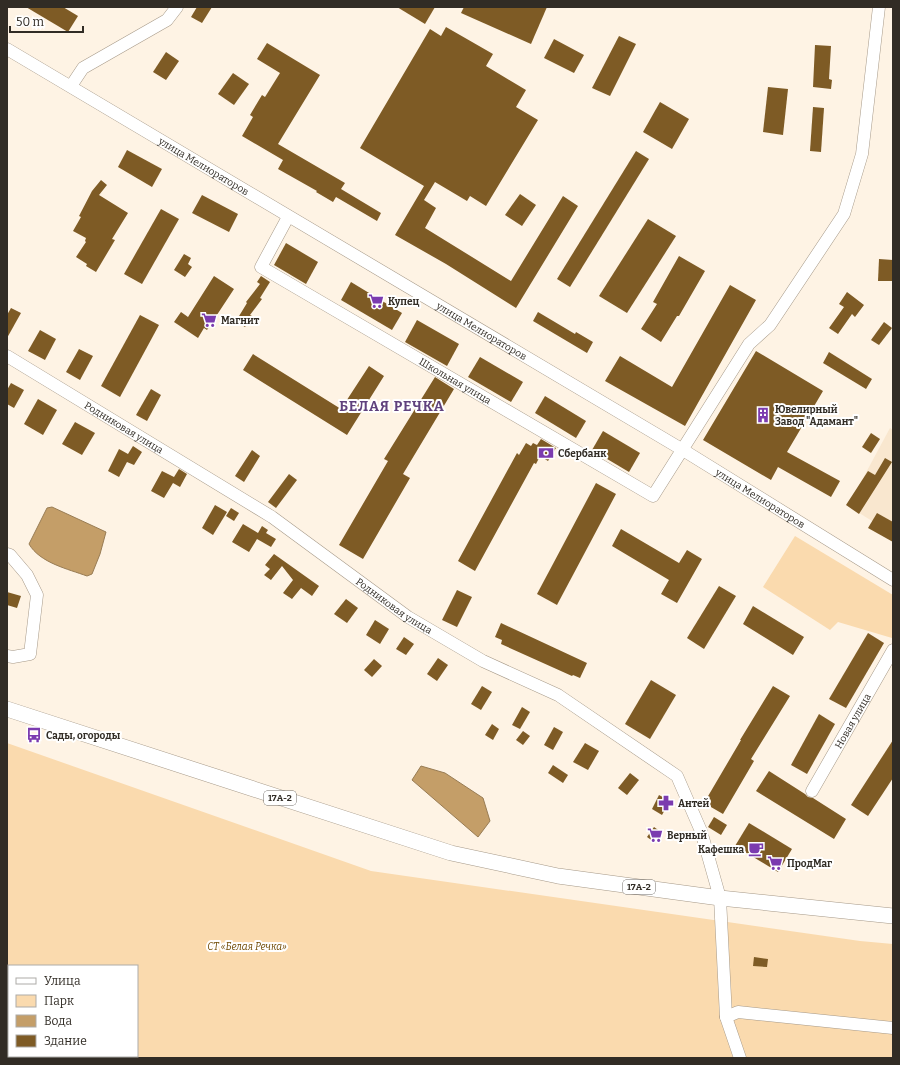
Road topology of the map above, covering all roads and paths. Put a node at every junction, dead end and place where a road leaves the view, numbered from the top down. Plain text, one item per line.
1 (177, 7) edge
2 (879, 7) edge
3 (7, 49) edge
4 (71, 86) junction
5 (288, 217) junction
6 (7, 356) edge
7 (683, 450) junction
8 (7, 554) edge
9 (893, 580) edge
10 (893, 650) edge
11 (7, 656) edge
12 (7, 709) edge
13 (812, 791) dead end
14 (720, 898) junction
15 (893, 916) edge
16 (726, 1017) junction
17 (893, 1028) edge
18 (740, 1058) edge

1 - 4 street
2 - 7 street
3 - 4 street, улица Мелиораторов
4 - 5 street, улица Мелиораторов
5 - 7 street, улица Мелиораторов
5 - 7 street, Школьная улица
6 - 14 street, Родниковая улица
7 - 9 street, улица Мелиораторов
8 - 11 street
10 - 13 street, Новая улица
12 - 14 main road, 17А-2
14 - 15 main road, 17А-2
14 - 16 street, Родниковая улица
16 - 17 street
16 - 18 street, Родниковая улица

